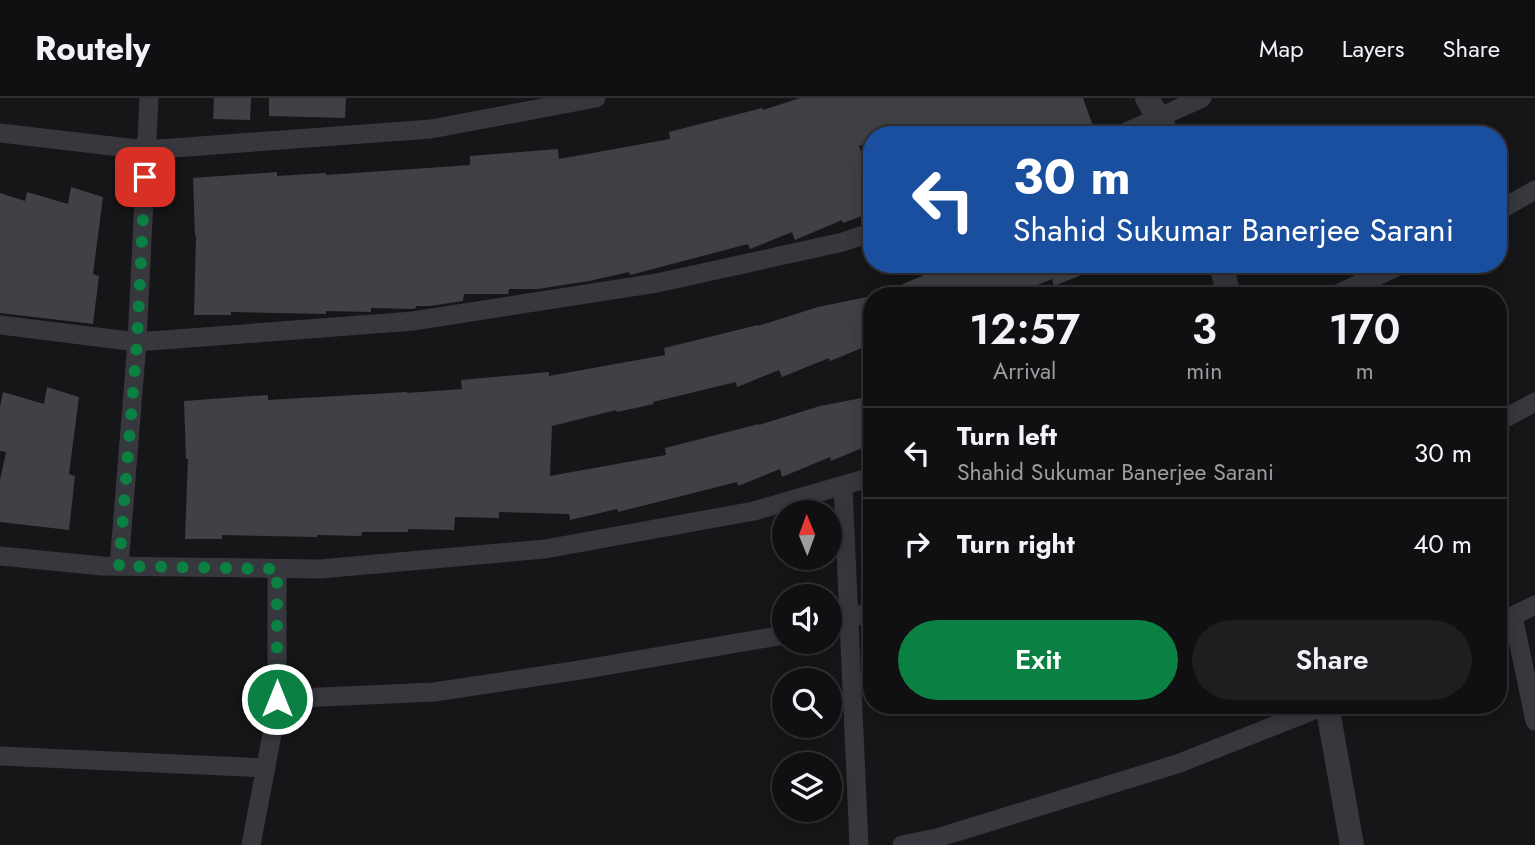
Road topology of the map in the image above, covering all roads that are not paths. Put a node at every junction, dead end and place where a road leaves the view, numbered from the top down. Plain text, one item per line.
1 (149, 98) edge
2 (596, 98) edge
3 (1202, 98) edge
4 (1158, 117) edge
5 (1139, 126) edge
6 (0, 134) edge
7 (146, 150) junction
8 (1535, 190) edge
9 (1507, 206) edge
10 (863, 235) edge
11 (1383, 273) edge
12 (1353, 287) edge
13 (0, 325) edge
14 (137, 342) junction
15 (1535, 402) edge
16 (1507, 417) edge
17 (863, 480) edge
18 (843, 486) junction
19 (0, 556) edge
20 (119, 566) junction
21 (277, 569) junction
22 (1535, 605) edge
23 (863, 614) edge
24 (849, 618) junction
25 (1507, 618) edge
26 (842, 621) edge
27 (1507, 626) edge
28 (772, 637) edge
29 (277, 699) junction
30 (1304, 714) edge
31 (1329, 714) edge
32 (1535, 721) edge
33 (0, 756) edge
34 (266, 768) junction
35 (251, 845) edge
36 (859, 845) edge
37 (902, 845) edge
38 (1352, 845) edge

1 - 7 street
2 - 7 street
3 - 4 street
4 - 5 street
6 - 7 street
7 - 14 street
8 - 9 street
10 - 14 street
11 - 12 street
13 - 14 street
14 - 20 street
15 - 16 street
17 - 18 street
18 - 21 street
18 - 24 street
19 - 20 street
20 - 21 street
21 - 29 street
22 - 25 street
23 - 24 street
24 - 26 street
24 - 36 street
27 - 32 street
28 - 29 street
29 - 34 street
30 - 37 street
31 - 38 street
33 - 34 street
34 - 35 street

